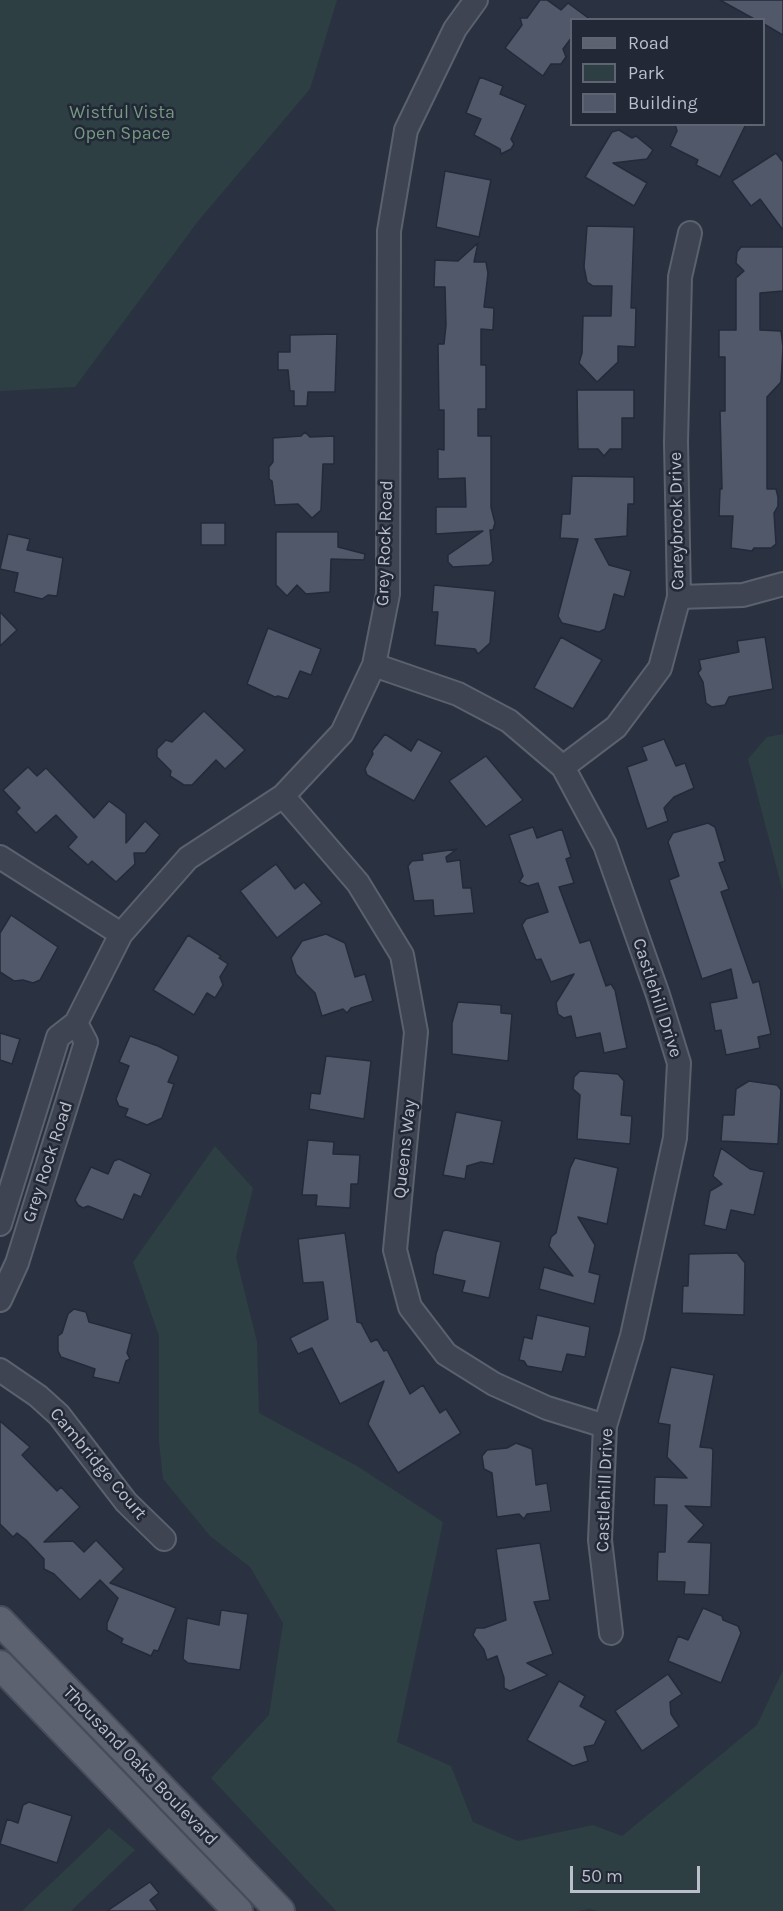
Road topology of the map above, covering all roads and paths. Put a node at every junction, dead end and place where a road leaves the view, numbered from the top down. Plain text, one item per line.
1 (476, 0) edge
2 (690, 233) dead end
3 (783, 584) edge
4 (679, 597) junction
5 (374, 665) junction
6 (562, 767) junction
7 (283, 795) junction
8 (0, 857) edge
9 (121, 934) junction
10 (76, 1023) junction
11 (0, 1224) edge
12 (0, 1300) edge
13 (0, 1370) edge
14 (605, 1426) junction
15 (164, 1539) dead end
16 (0, 1621) edge
17 (611, 1634) dead end
18 (0, 1665) edge
19 (238, 1911) edge
20 (280, 1911) edge

1 - 5 street, Grey Rock Road
2 - 4 street, Careybrook Drive
3 - 4 street
4 - 6 street, Careybrook Drive
5 - 6 street, Castlehill Drive
5 - 7 street, Grey Rock Road
6 - 14 street, Castlehill Drive
7 - 9 street, Grey Rock Road
7 - 14 street, Queens Way
8 - 9 street
9 - 10 street, Grey Rock Road
10 - 11 street, Grey Rock Road
10 - 12 street, Grey Rock Road
13 - 15 street, Cambridge Court
14 - 17 street, Castlehill Drive
16 - 20 main road, Thousand Oaks Boulevard
18 - 19 main road, Thousand Oaks Boulevard

